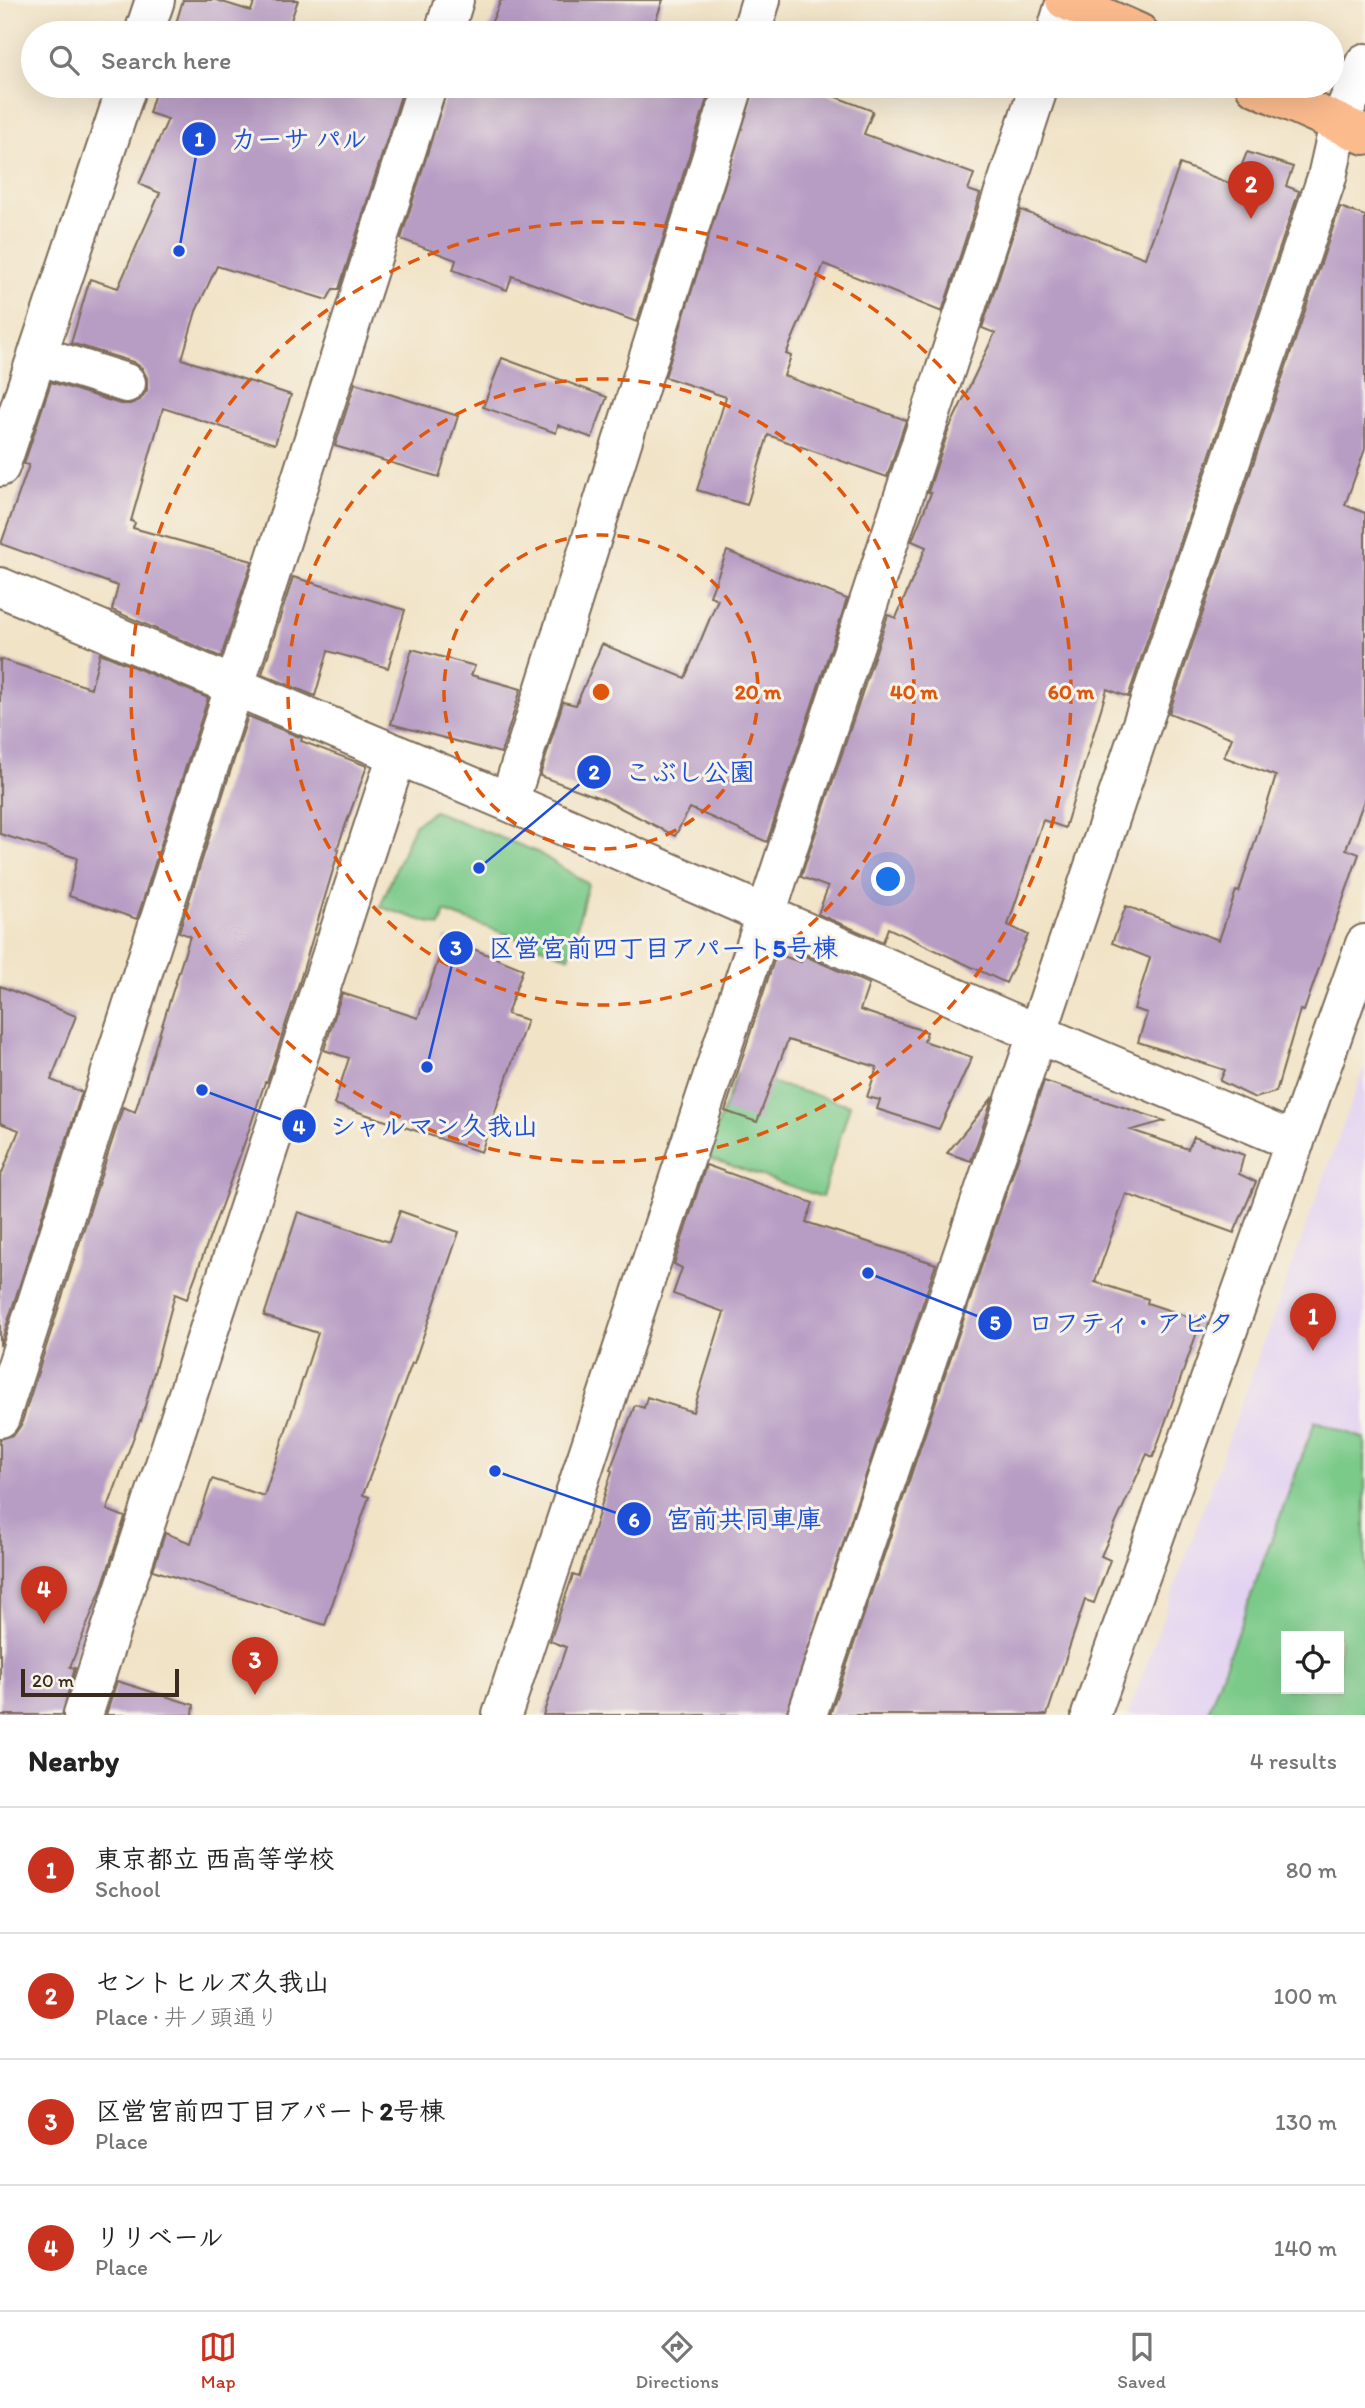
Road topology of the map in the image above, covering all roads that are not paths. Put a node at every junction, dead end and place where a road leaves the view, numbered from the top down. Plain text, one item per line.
1 (155, 0) edge
2 (454, 0) edge
3 (761, 0) edge
4 (1065, 0) edge
5 (148, 21) edge
6 (448, 21) edge
7 (755, 21) edge
8 (1059, 21) edge
9 (1112, 21) edge
10 (1365, 63) edge
11 (123, 98) edge
12 (423, 98) edge
13 (730, 98) edge
14 (1035, 98) edge
15 (1282, 98) edge
16 (1352, 129) edge
17 (37, 355) junction
18 (127, 383) dead end
19 (0, 467) edge
20 (0, 587) edge
21 (234, 686) junction
22 (397, 755) junction
23 (509, 802) junction
24 (768, 914) junction
25 (1365, 944) edge
26 (1036, 1033) junction
27 (1295, 1142) junction
28 (0, 1418) edge
29 (83, 1715) edge
30 (502, 1715) edge
31 (807, 1715) edge
32 (1091, 1715) edge

1 - 5 street
2 - 6 street
3 - 7 street
4 - 8 street
4 - 9 main road
10 - 16 street
11 - 17 street
12 - 21 street
13 - 23 street
14 - 24 street
15 - 16 main road
16 - 26 street
17 - 18 street
17 - 19 street
20 - 21 street
21 - 22 street
21 - 28 street
22 - 23 street
22 - 29 street
23 - 24 street
24 - 26 street
24 - 30 street
25 - 27 street
26 - 27 street
26 - 31 street
27 - 32 street

